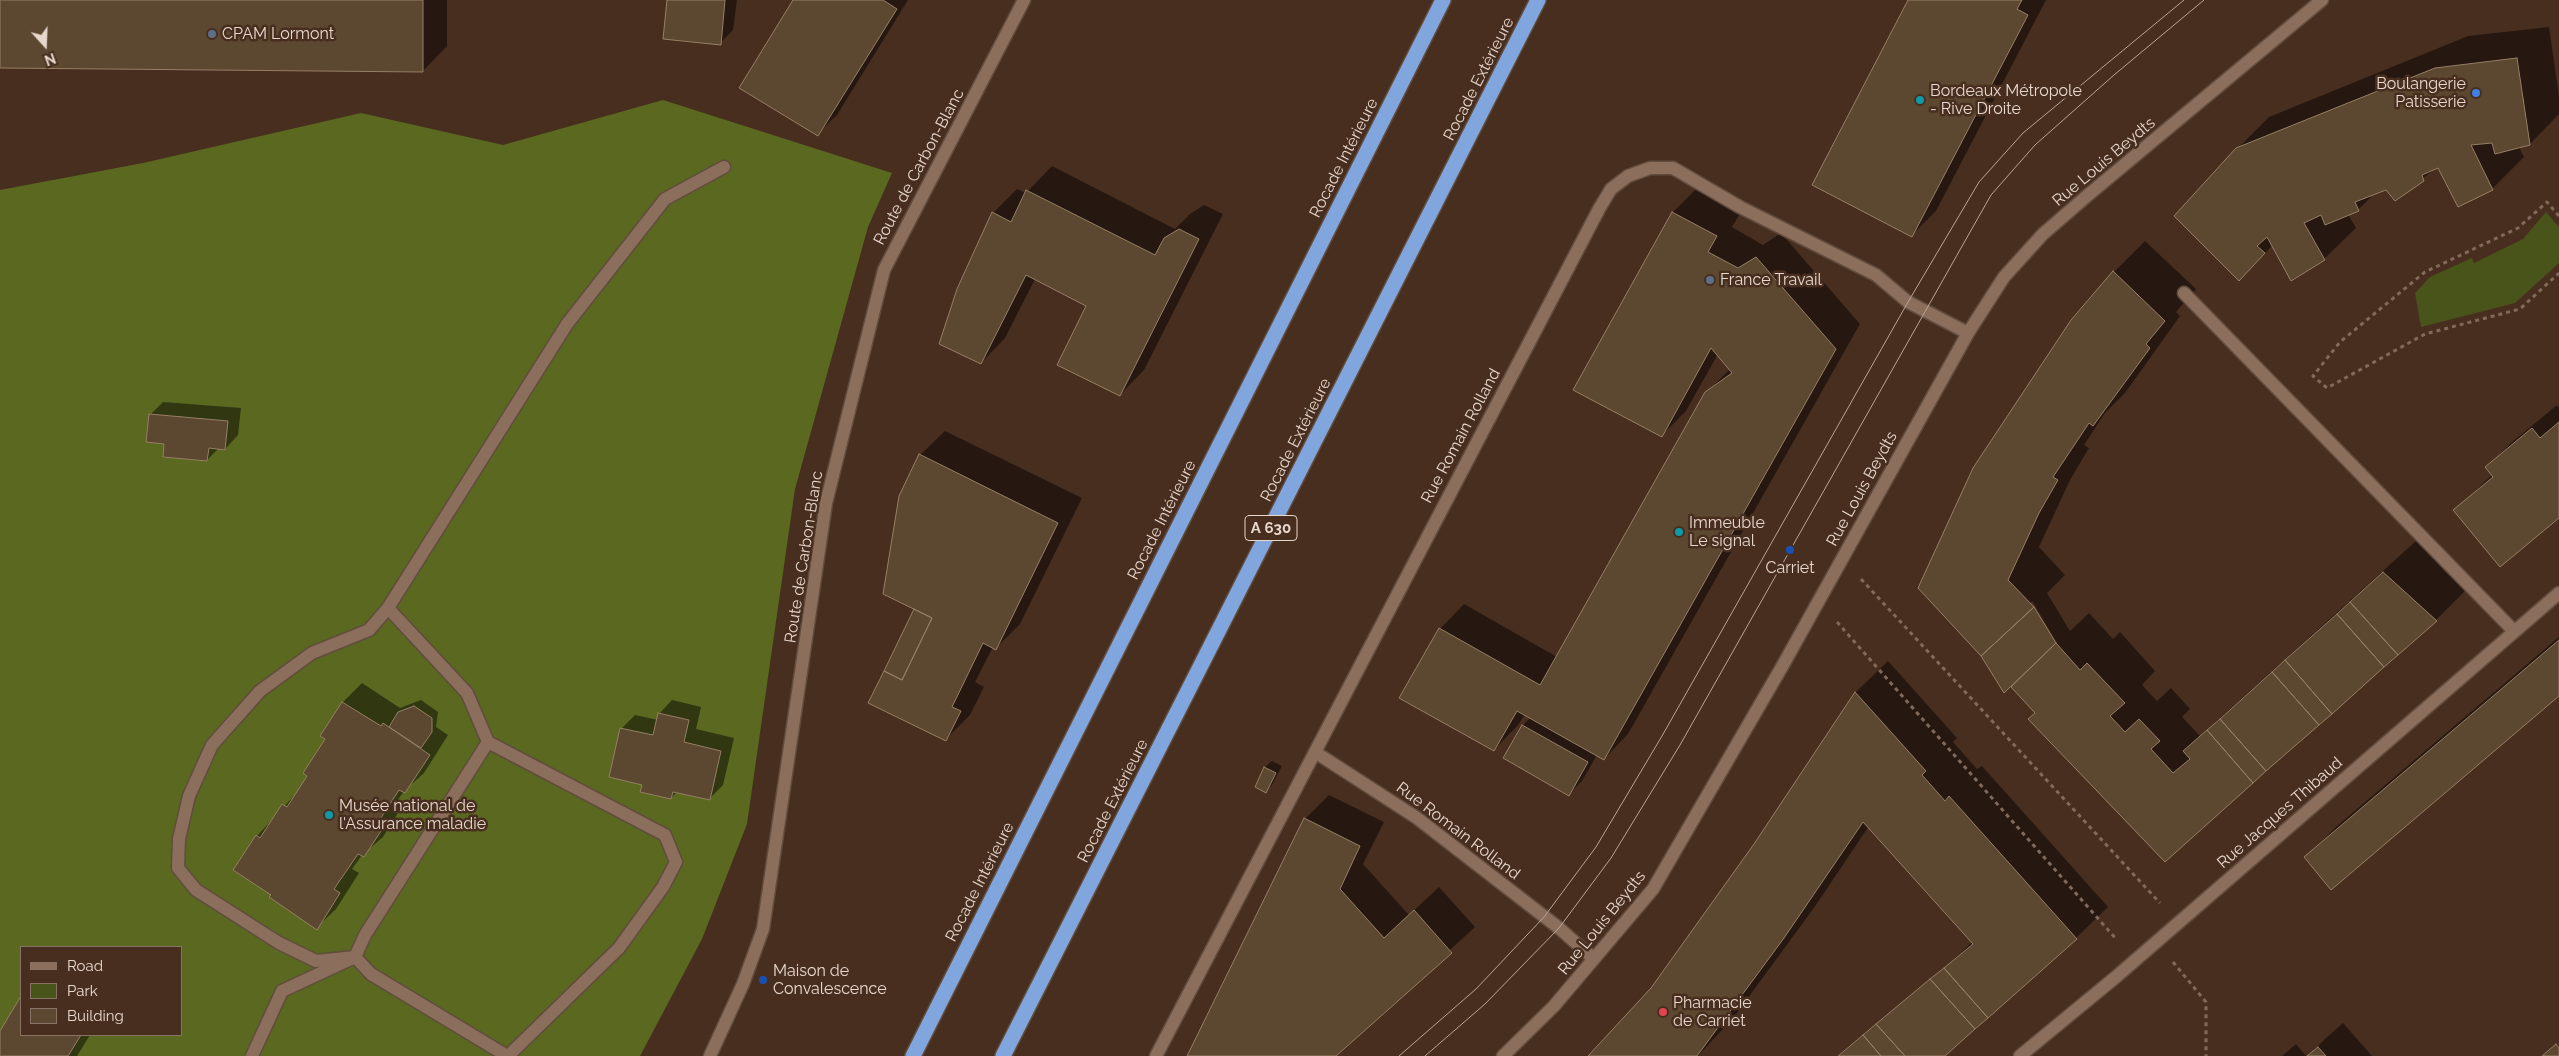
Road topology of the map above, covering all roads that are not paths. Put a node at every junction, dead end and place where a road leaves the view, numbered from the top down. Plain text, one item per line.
1 (1024, 0) edge
2 (1443, 0) edge
3 (1538, 0) edge
4 (2322, 0) edge
5 (724, 167) dead end
6 (2184, 293) dead end
7 (1968, 334) junction
8 (2559, 593) edge
9 (388, 608) junction
10 (2514, 630) junction
11 (488, 742) junction
12 (1315, 752) junction
13 (355, 957) junction
14 (1594, 959) junction
15 (252, 1056) edge
16 (507, 1056) edge
17 (710, 1056) edge
18 (913, 1056) edge
19 (1003, 1056) edge
20 (1156, 1056) edge
21 (1503, 1056) edge
22 (2020, 1056) edge

1 - 17 street, Route de Carbon-Blanc
2 - 18 highway, Rocade Intérieure
3 - 19 highway, Rocade Extérieure / A 630
4 - 7 street, Rue Louis Beydts
5 - 9 street
6 - 10 street
7 - 12 street, Rue Romain Rolland
7 - 14 street, Rue Louis Beydts
8 - 10 street, Rue Jacques Thibaud
9 - 11 street
9 - 13 street
10 - 22 street, Rue Jacques Thibaud
11 - 13 street
11 - 16 street
12 - 14 street, Rue Romain Rolland
12 - 20 street
13 - 15 street
13 - 16 street
14 - 21 street, Rue Louis Beydts

